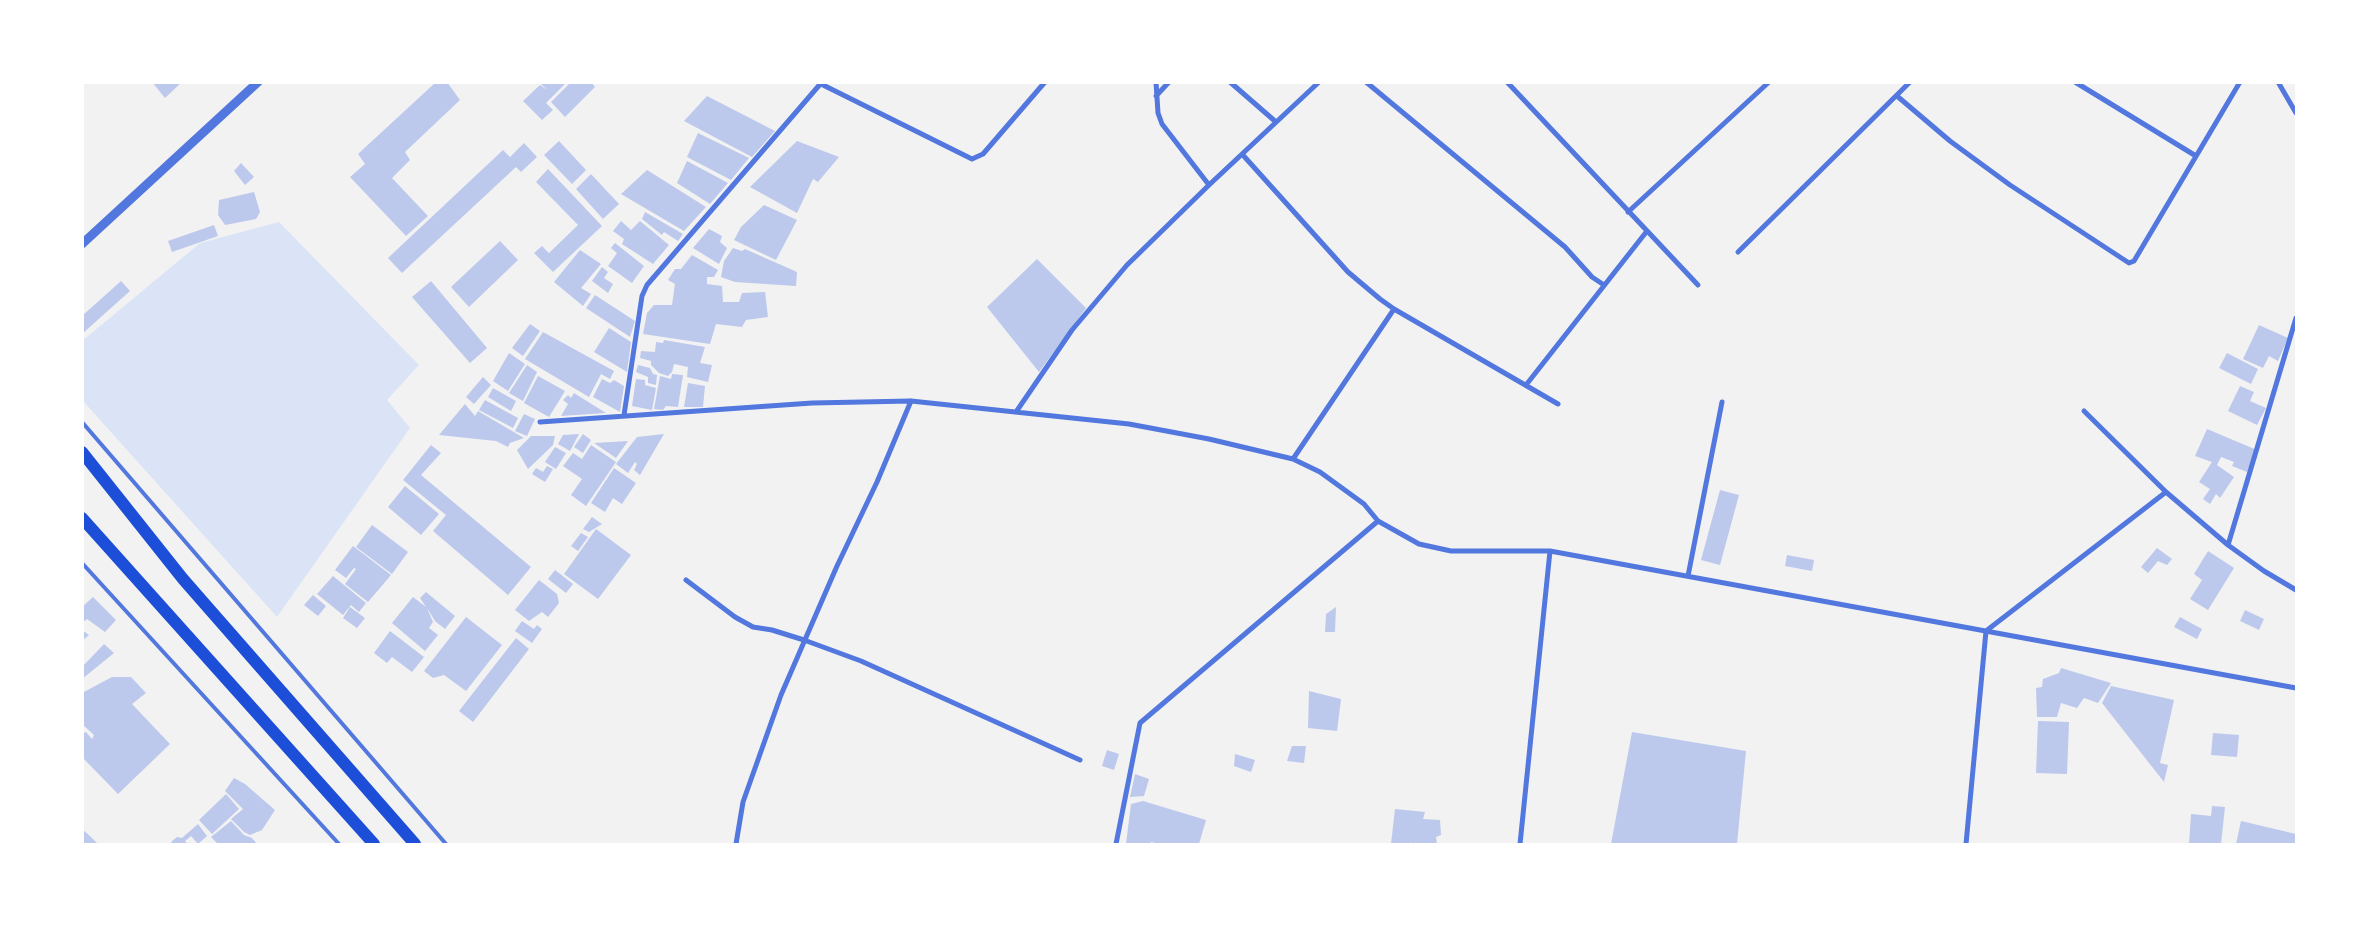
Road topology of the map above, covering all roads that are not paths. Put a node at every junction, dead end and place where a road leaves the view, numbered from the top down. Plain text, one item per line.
1 (258, 82) edge
2 (1045, 82) edge
3 (1156, 82) edge
4 (1169, 82) edge
5 (1230, 82) edge
6 (1319, 82) edge
7 (1366, 82) edge
8 (1508, 82) edge
9 (1769, 82) edge
10 (1910, 82) edge
11 (2075, 82) edge
12 (2240, 82) edge
13 (2278, 82) edge
14 (822, 83) edge
15 (1156, 96) junction
16 (1897, 96) junction
17 (2296, 113) edge
18 (1276, 122) junction
19 (1242, 154) junction
20 (2196, 156) junction
21 (1209, 185) junction
22 (1628, 212) junction
23 (1647, 231) junction
24 (82, 244) edge
25 (1738, 252) dead end
26 (1604, 285) junction
27 (1698, 285) dead end
28 (1394, 309) junction
29 (2296, 318) edge
30 (1526, 385) junction
31 (910, 401) junction
32 (1722, 402) dead end
33 (1558, 404) dead end
34 (1016, 412) junction
35 (2084, 412) dead end
36 (624, 415) junction
37 (82, 422) edge
38 (540, 422) dead end
39 (82, 452) edge
40 (1293, 458) junction
41 (2166, 492) junction
42 (82, 518) edge
43 (1378, 521) junction
44 (2228, 545) junction
45 (1550, 551) junction
46 (82, 563) edge
47 (1688, 576) junction
48 (686, 580) dead end
49 (2296, 590) edge
50 (1986, 631) junction
51 (804, 640) junction
52 (2296, 688) edge
53 (1080, 760) dead end
54 (339, 844) edge
55 (374, 844) edge
56 (415, 844) edge
57 (446, 844) edge
58 (736, 844) edge
59 (1116, 844) edge
60 (1520, 844) edge
61 (1966, 844) edge

1 - 24 street
2 - 14 street
3 - 15 street
4 - 15 street
5 - 18 street
6 - 18 street
7 - 26 street
8 - 22 street
9 - 22 street
10 - 16 street
11 - 20 street
12 - 20 street
13 - 17 street
14 - 36 street
15 - 21 street
16 - 20 street
16 - 25 street
18 - 19 street
19 - 21 street
19 - 28 street
21 - 34 street
22 - 23 street
23 - 26 street
23 - 27 street
26 - 30 street
28 - 30 street
28 - 40 street
29 - 44 street
30 - 33 street
31 - 34 street
31 - 36 street
31 - 51 street
32 - 47 street
34 - 40 street
35 - 41 street
36 - 38 street
37 - 57 lane
39 - 56 main road
40 - 43 street
41 - 44 street
41 - 50 street
42 - 55 main road
43 - 45 street
43 - 59 street
44 - 49 street
45 - 47 street
45 - 60 street
46 - 54 lane
47 - 50 street
48 - 51 street
50 - 52 street
50 - 61 street
51 - 53 street
51 - 58 street

